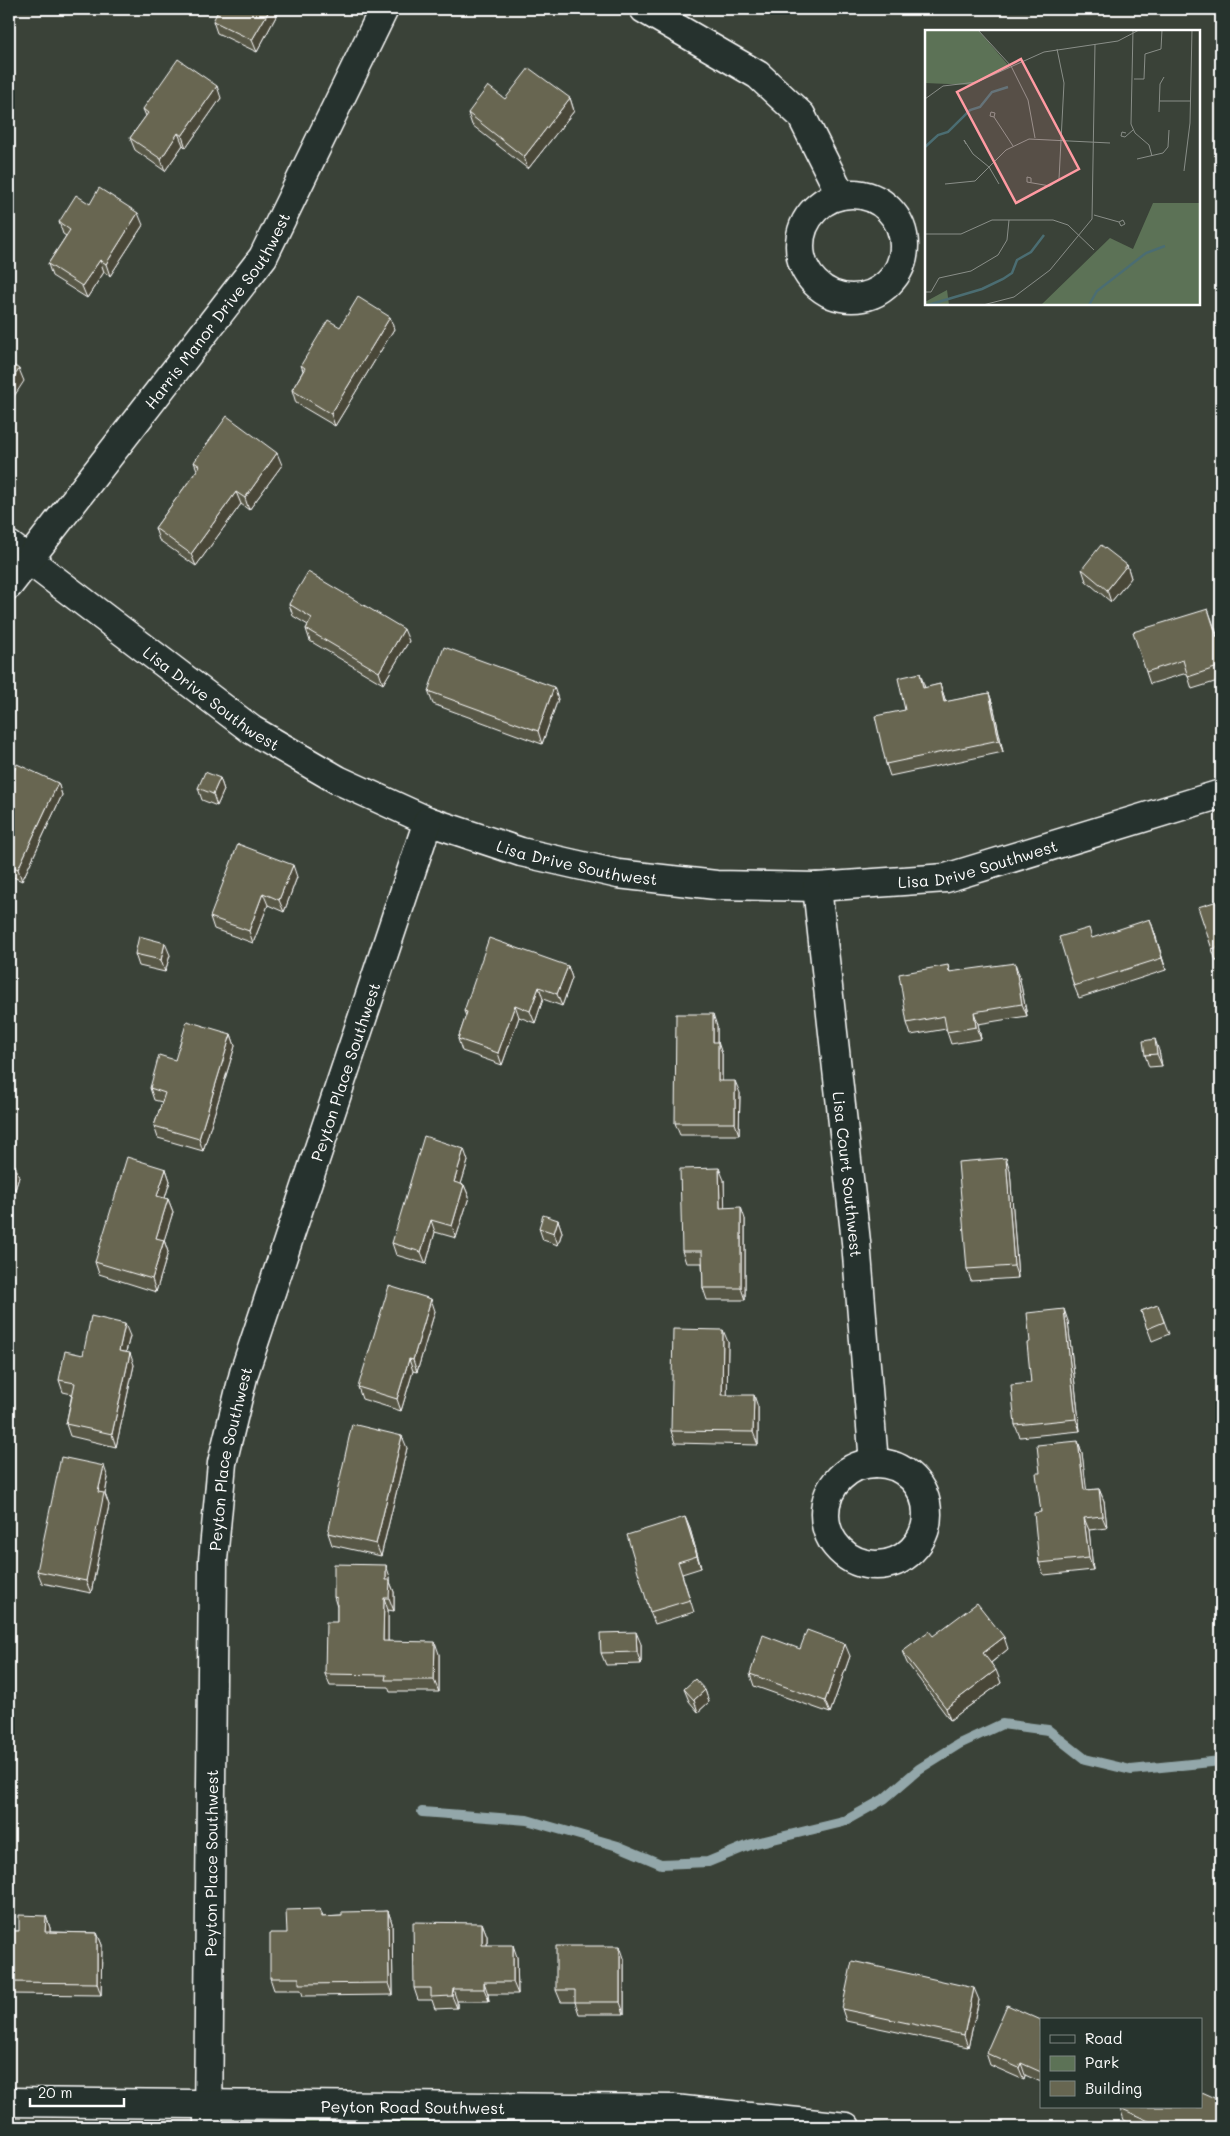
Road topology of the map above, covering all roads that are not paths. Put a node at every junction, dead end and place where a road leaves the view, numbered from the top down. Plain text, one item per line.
1 (384, 9) edge
2 (644, 9) edge
3 (841, 195) dead end
4 (18, 552) edge
5 (9, 585) edge
6 (1221, 794) edge
7 (428, 821) junction
8 (817, 887) junction
9 (874, 1463) dead end
10 (9, 2102) edge
11 (208, 2116) edge
12 (846, 2127) edge

1 - 4 street, Harris Manor Drive Southwest
2 - 3 street
4 - 5 street, Harris Manor Drive Southwest
4 - 7 street, Lisa Drive Southwest
6 - 8 street, Lisa Drive Southwest
7 - 8 street, Lisa Drive Southwest
7 - 11 street, Peyton Place Southwest
8 - 9 street, Lisa Court Southwest
10 - 11 street, Peyton Road Southwest
11 - 12 street, Peyton Road Southwest

